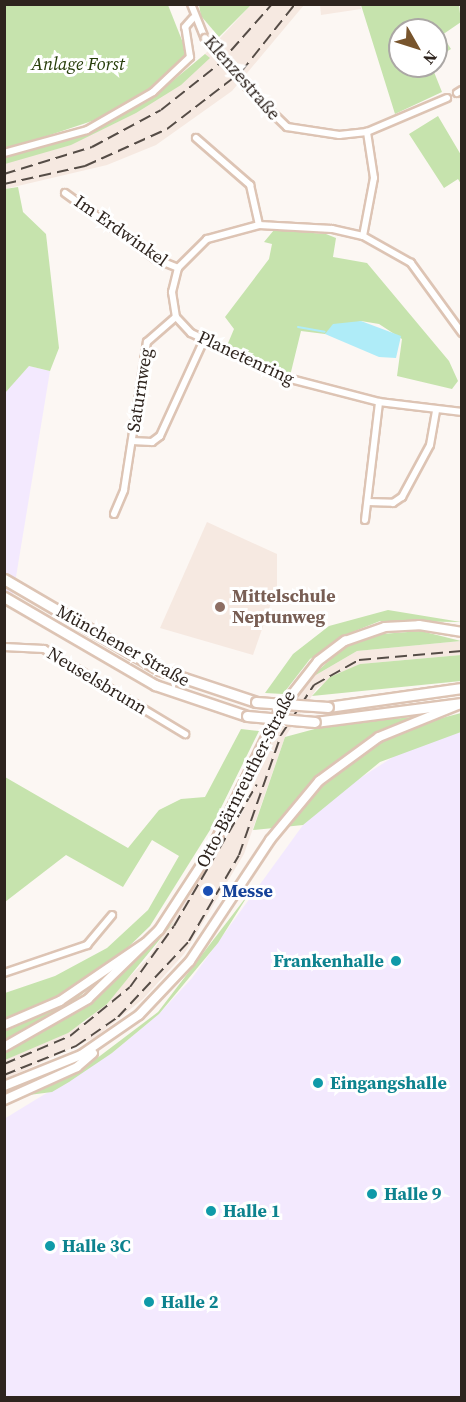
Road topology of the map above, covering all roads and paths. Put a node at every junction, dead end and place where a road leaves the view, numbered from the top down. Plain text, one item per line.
1 (191, 4) edge
2 (193, 18) junction
3 (447, 98) dead end
4 (367, 132) junction
5 (196, 138) dead end
6 (4, 153) edge
7 (65, 193) dead end
8 (259, 225) junction
9 (363, 236) junction
10 (178, 268) junction
11 (176, 318) junction
12 (462, 333) edge
13 (203, 342) junction
14 (379, 402) junction
15 (436, 410) junction
16 (462, 412) edge
17 (132, 441) junction
18 (368, 502) junction
19 (114, 514) dead end
20 (365, 520) dead end
21 (4, 579) edge
22 (4, 597) edge
23 (462, 632) edge
24 (4, 647) edge
25 (462, 688) edge
26 (462, 704) edge
27 (185, 734) dead end
28 (112, 915) dead end
29 (153, 938) junction
30 (4, 973) edge
31 (4, 1024) edge
32 (104, 1042) junction
33 (4, 1047) edge
34 (4, 1086) edge
35 (4, 1100) edge

1 - 2 street, Klenzestraße
2 - 4 street, Klenzestraße, bridge
2 - 6 street
3 - 4 street, Klenzestraße
4 - 9 street
5 - 8 street
7 - 10 street, Im Erdwinkel
8 - 9 street
8 - 10 street
9 - 12 street
10 - 11 street
11 - 13 street, Planetenring
11 - 17 street, Saturnweg
13 - 14 street, Planetenring
13 - 17 street, Saturnweg
14 - 15 street, Planetenring
14 - 18 street
15 - 16 street, Planetenring
15 - 18 street
17 - 19 street, Saturnweg
18 - 20 street
21 - 25 main road, Münchener Straße, bridge
22 - 26 main road, Münchener Straße, bridge
23 - 29 main road, Otto-Bärnreuther-Straße
24 - 27 street, Neuselsbrunn
26 - 32 main road
28 - 30 street
29 - 31 main road, Otto-Bärnreuther-Straße
29 - 33 main road, Otto-Bärnreuther-Straße
32 - 34 main road
32 - 35 main road

